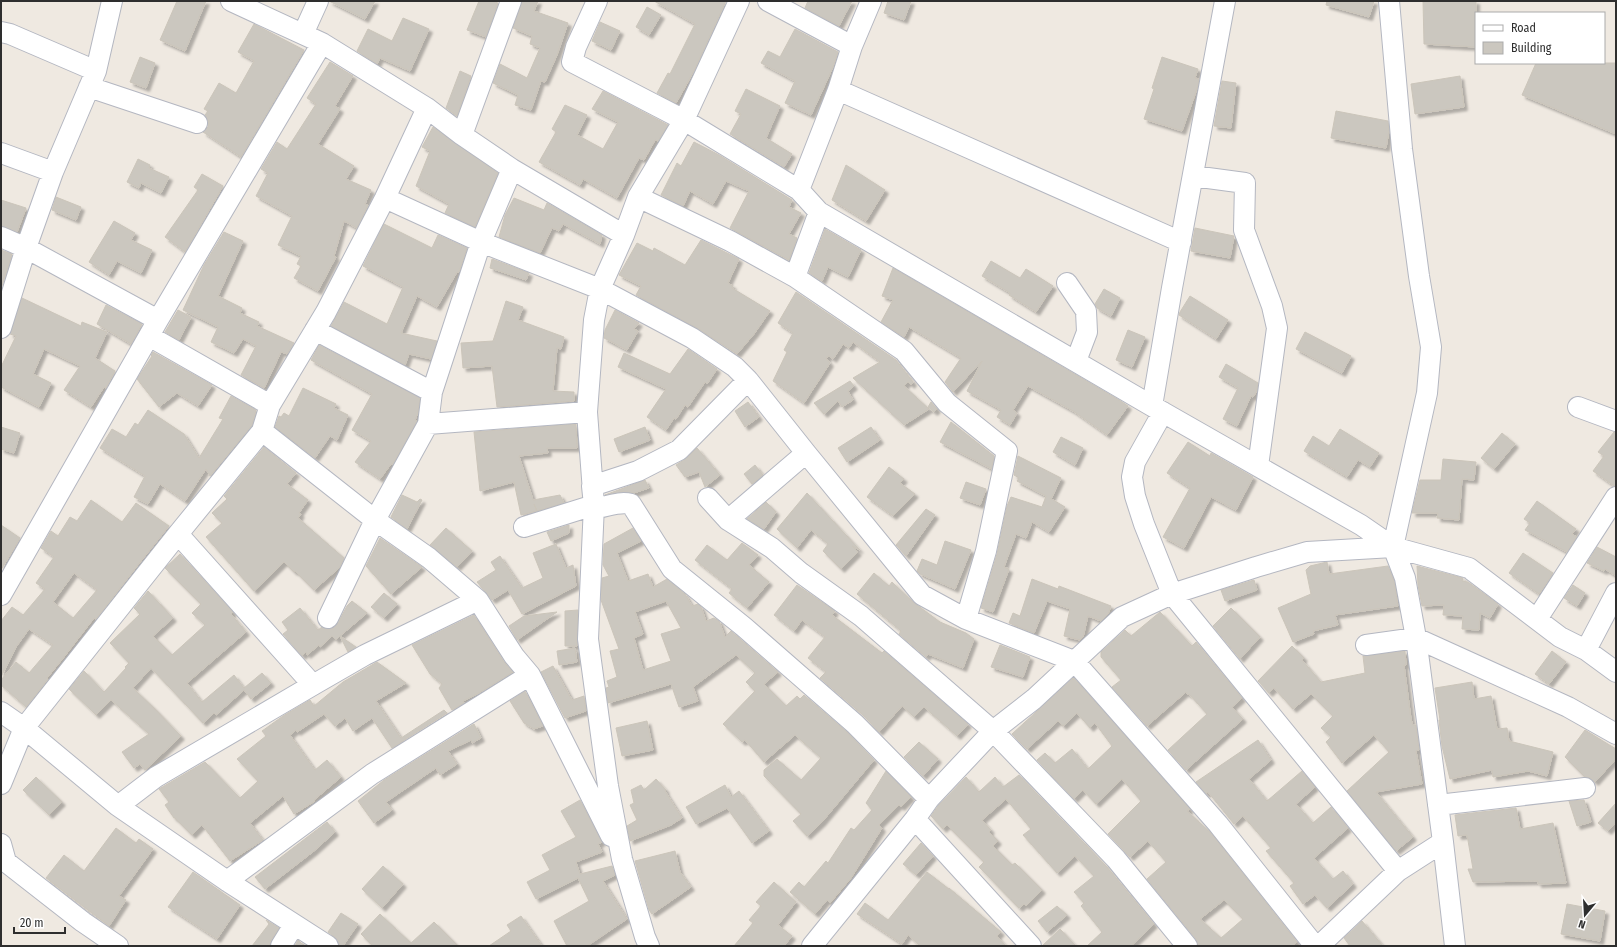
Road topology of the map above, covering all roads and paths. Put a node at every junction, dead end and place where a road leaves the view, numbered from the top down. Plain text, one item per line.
1 (112, 1) edge
2 (231, 1) edge
3 (318, 1) edge
4 (511, 1) edge
5 (597, 1) edge
6 (739, 1) edge
7 (768, 1) edge
8 (871, 1) edge
9 (1225, 1) edge
10 (1390, 1) edge
11 (1, 32) edge
12 (303, 34) junction
13 (322, 42) junction
14 (852, 46) junction
15 (92, 79) junction
16 (838, 90) junction
17 (427, 108) junction
18 (684, 120) junction
19 (197, 123) dead end
20 (462, 135) junction
21 (1, 153) edge
22 (512, 169) junction
23 (53, 172) junction
24 (1193, 176) junction
25 (799, 190) junction
26 (638, 197) junction
27 (385, 198) junction
28 (819, 212) junction
29 (624, 235) junction
30 (1, 237) edge
31 (481, 242) junction
32 (1180, 242) junction
33 (26, 248) junction
34 (795, 277) junction
35 (1067, 283) dead end
36 (600, 289) junction
37 (1, 328) edge
38 (154, 328) junction
39 (315, 330) junction
40 (1076, 361) junction
41 (748, 380) junction
42 (432, 392) junction
43 (270, 405) junction
44 (1578, 407) dead end
45 (1158, 409) junction
46 (587, 412) junction
47 (1616, 421) edge
48 (428, 424) junction
49 (262, 431) junction
50 (806, 453) junction
51 (1258, 466) junction
52 (593, 495) junction
53 (1616, 497) edge
54 (708, 498) dead end
55 (375, 520) junction
56 (728, 520) junction
57 (524, 527) dead end
58 (178, 534) junction
59 (1393, 547) junction
60 (1616, 593) edge
61 (1172, 594) junction
62 (1, 595) edge
63 (478, 600) junction
64 (328, 618) dead end
65 (966, 618) junction
66 (1537, 619) junction
67 (1416, 638) junction
68 (1366, 645) dead end
69 (1586, 650) junction
70 (1074, 661) junction
71 (1616, 672) edge
72 (530, 675) junction
73 (314, 686) junction
74 (1, 712) edge
75 (24, 728) junction
76 (993, 731) junction
77 (1616, 734) edge
78 (1, 784) edge
79 (1584, 788) dead end
80 (929, 799) junction
81 (1438, 805) junction
82 (118, 806) junction
83 (915, 819) junction
84 (1443, 842) junction
85 (1, 844) edge
86 (622, 859) junction
87 (1398, 871) junction
88 (227, 881) junction
89 (294, 925) junction
90 (118, 946) edge
91 (281, 946) edge
92 (328, 946) edge
93 (649, 946) edge
94 (812, 946) edge
95 (1031, 946) edge
96 (1187, 946) edge
97 (1315, 946) edge
98 (1319, 946) edge
99 (1455, 946) edge

1 - 15 street
2 - 12 street
3 - 12 street
4 - 20 street
5 - 18 street
6 - 18 street
7 - 14 street
8 - 14 street
9 - 24 street
10 - 59 street
11 - 15 street
12 - 13 street
13 - 17 street
13 - 38 street
14 - 16 street
15 - 19 street
15 - 23 street
16 - 25 street
16 - 32 street
17 - 20 street
17 - 27 street
18 - 25 street
18 - 26 street
20 - 22 street
21 - 23 street
22 - 29 street
22 - 31 street
23 - 33 street
24 - 32 street
24 - 51 street
25 - 28 street
26 - 29 street
26 - 34 street
27 - 31 street
27 - 39 street
28 - 34 street
28 - 40 street
29 - 36 street
30 - 33 street
31 - 36 street
31 - 42 street
32 - 45 street
33 - 37 street
33 - 38 street
34 - 65 street
35 - 40 street
36 - 41 street
36 - 46 street
38 - 43 street
38 - 62 street
39 - 42 street
39 - 43 street
40 - 45 street
41 - 50 street
41 - 52 street
42 - 48 street
43 - 49 street
44 - 47 street
45 - 51 street
45 - 61 street
46 - 48 street
46 - 52 street
48 - 55 street
49 - 55 street
49 - 58 street
50 - 56 street
50 - 65 street
51 - 59 street
52 - 57 street
52 - 80 street
52 - 86 street
53 - 66 street
54 - 56 street
55 - 63 street
55 - 64 street
56 - 76 street
58 - 73 street
58 - 75 street
59 - 61 street
59 - 66 street
59 - 67 street
60 - 69 street
61 - 70 street
61 - 87 street
63 - 72 street
63 - 73 street
65 - 70 street
66 - 69 street
67 - 68 street
67 - 77 street
67 - 81 street
69 - 71 street
70 - 76 street
70 - 97 street
72 - 86 street
72 - 88 street
73 - 82 street
74 - 75 street
75 - 78 street
75 - 82 street
76 - 80 street
76 - 96 street
79 - 81 street
80 - 83 street
81 - 84 street
82 - 88 street
83 - 94 street
83 - 95 street
84 - 87 street
84 - 99 street
85 - 90 street
86 - 93 street
87 - 98 street
88 - 89 street
89 - 91 street
89 - 92 street

